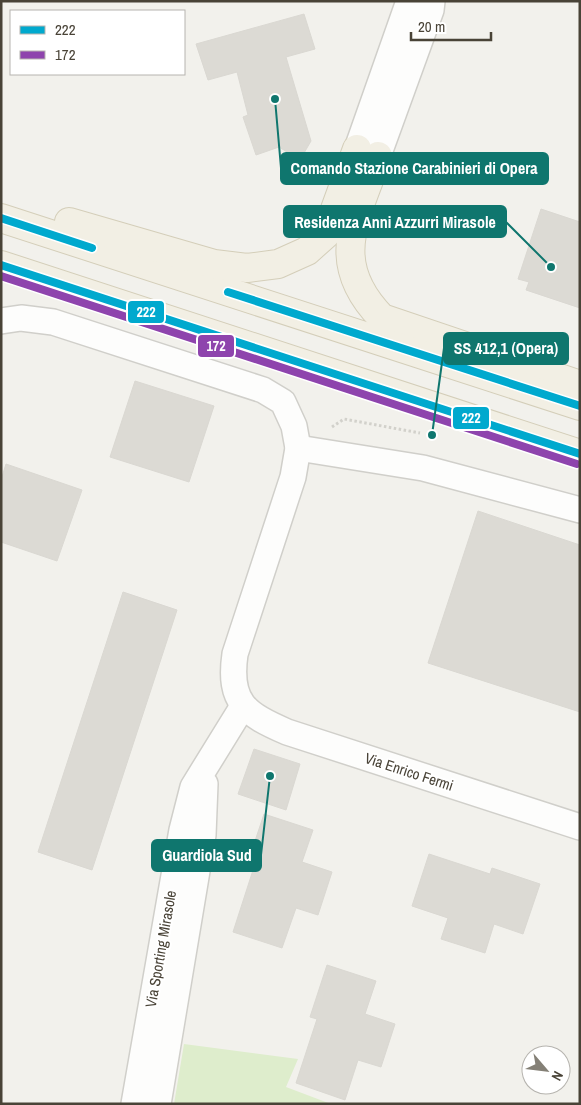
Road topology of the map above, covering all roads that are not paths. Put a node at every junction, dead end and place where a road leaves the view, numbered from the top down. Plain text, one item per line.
1 (409, 1) edge
2 (432, 1) edge
3 (368, 152) junction
4 (1, 204) edge
5 (1, 218) edge
6 (1, 265) edge
7 (1, 321) edge
8 (580, 385) edge
9 (580, 406) edge
10 (298, 448) junction
11 (580, 454) edge
12 (580, 510) edge
13 (243, 706) junction
14 (205, 770) junction
15 (580, 827) edge
16 (134, 1104) edge
17 (158, 1104) edge

1 - 3 street
2 - 3 street
3 - 4 main road
3 - 8 main road
5 - 9 main road
6 - 11 main road
7 - 10 street
10 - 12 street
10 - 13 street
13 - 14 street, Via Sporting Mirasole
13 - 15 street, Via Enrico Fermi
14 - 16 street, Via Sporting Mirasole
14 - 17 street, Via Sporting Mirasole

